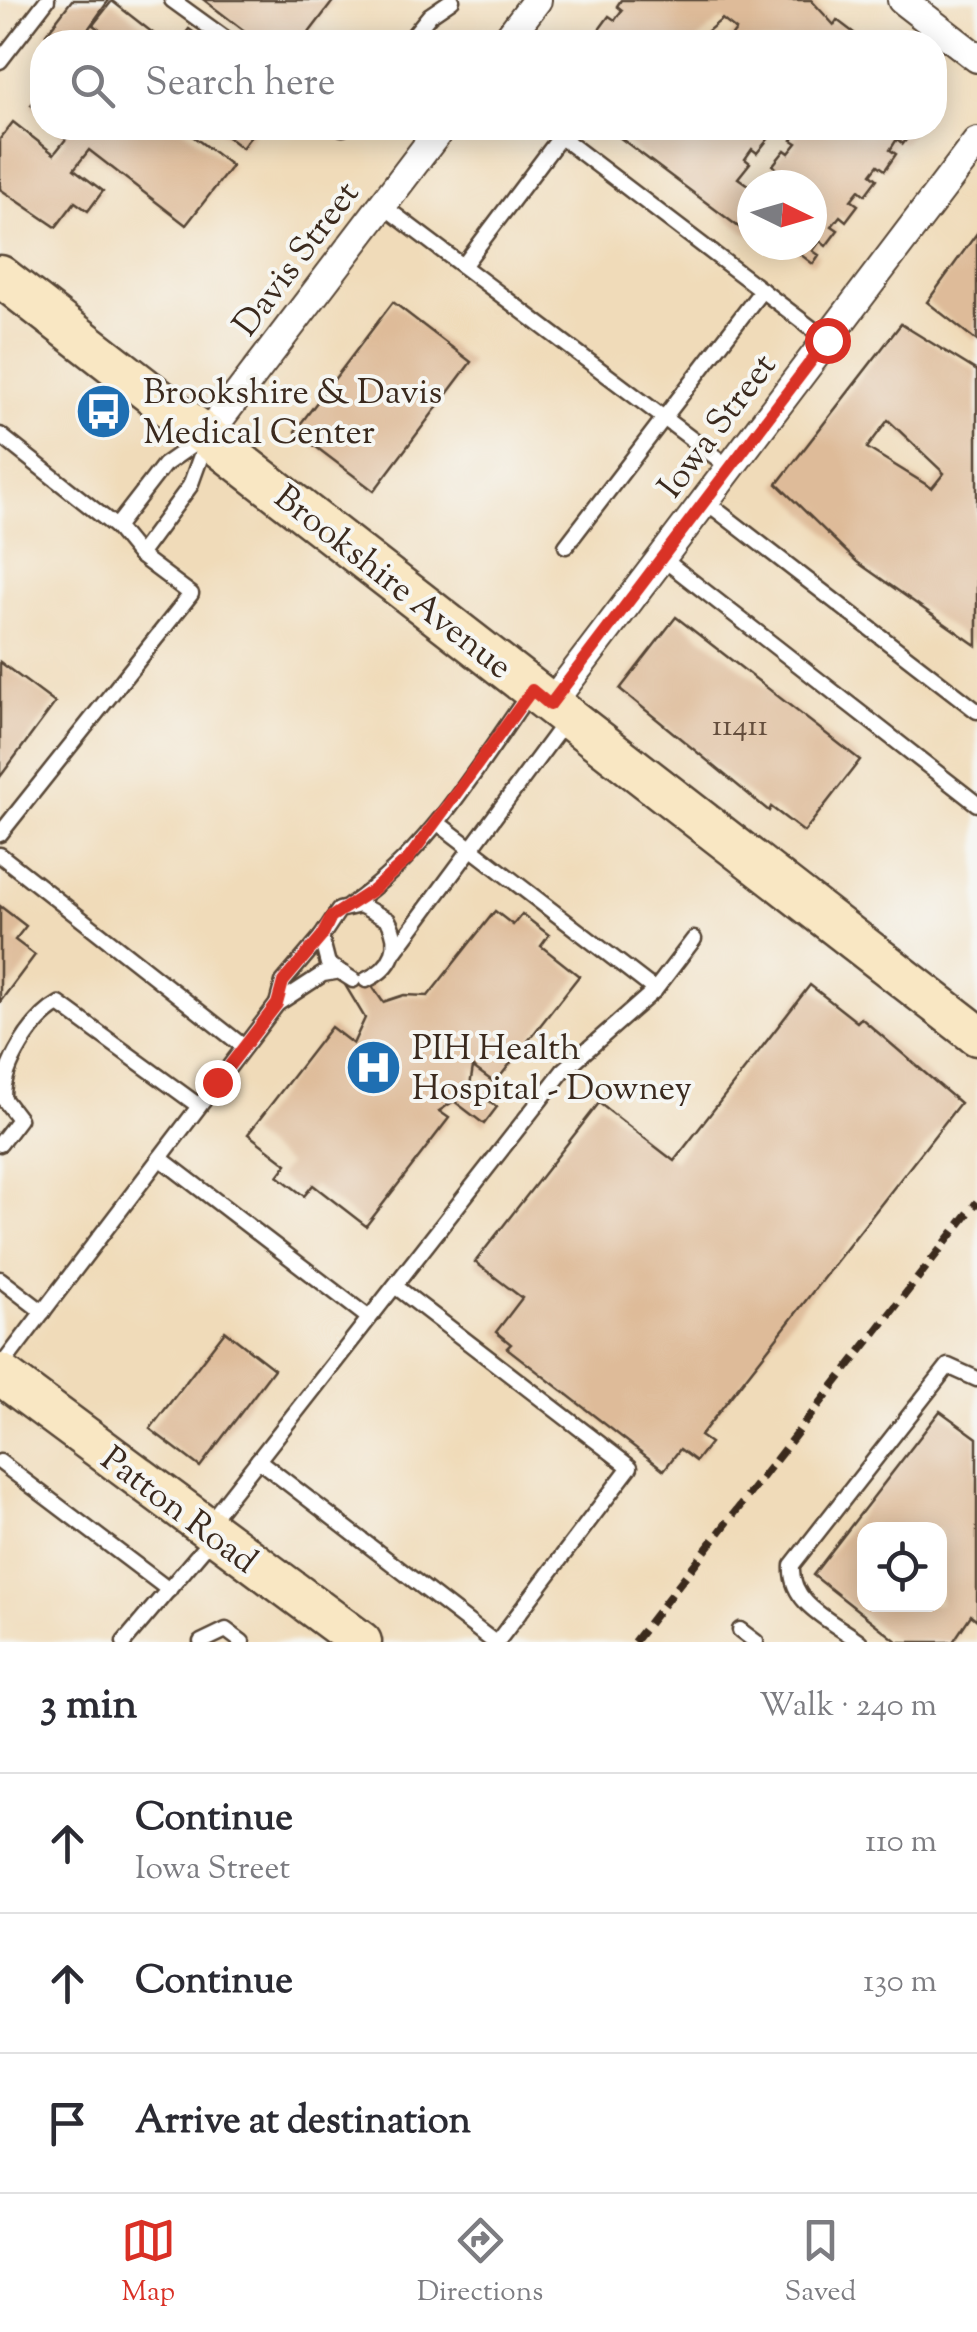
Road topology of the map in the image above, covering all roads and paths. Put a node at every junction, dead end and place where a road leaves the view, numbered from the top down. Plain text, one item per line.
1 (47, 0) edge
2 (172, 0) edge
3 (452, 0) edge
4 (538, 0) edge
5 (902, 0) edge
6 (213, 30) edge
7 (418, 30) edge
8 (514, 30) edge
9 (941, 30) edge
10 (947, 35) edge
11 (977, 58) edge
12 (0, 60) edge
13 (432, 140) edge
14 (550, 140) edge
15 (565, 140) edge
16 (977, 142) edge
17 (382, 205) junction
18 (463, 266) junction
19 (0, 276) edge
20 (762, 290) junction
21 (827, 340) junction
22 (664, 418) junction
23 (208, 434) junction
24 (0, 436) edge
25 (730, 468) junction
26 (705, 501) junction
27 (116, 527) junction
28 (566, 546) dead end
29 (139, 556) junction
30 (662, 558) junction
31 (550, 705) junction
32 (977, 711) edge
33 (977, 804) edge
34 (438, 824) junction
35 (0, 834) edge
36 (472, 849) junction
37 (0, 855) edge
38 (349, 906) junction
39 (322, 936) junction
40 (694, 940) dead end
41 (395, 950) junction
42 (335, 972) junction
43 (655, 990) junction
44 (277, 1004) junction
45 (977, 1035) edge
46 (244, 1046) junction
47 (199, 1106) junction
48 (0, 1144) edge
49 (160, 1158) junction
50 (0, 1279) edge
51 (395, 1286) junction
52 (43, 1312) junction
53 (370, 1318) junction
54 (0, 1371) edge
55 (977, 1380) edge
56 (258, 1460) junction
57 (0, 1462) edge
58 (210, 1532) junction
59 (170, 1590) junction
60 (740, 1630) dead end
61 (124, 1642) edge
62 (201, 1642) edge
63 (242, 1642) edge
64 (361, 1642) edge
65 (495, 1642) edge
66 (756, 1642) edge
67 (860, 1642) edge

1 - 12 lane
2 - 6 lane
3 - 7 lane
4 - 8 street
5 - 9 street
10 - 11 street
13 - 17 street, Davis Street
14 - 18 lane
15 - 20 lane
16 - 21 street, Iowa Street
17 - 18 lane
17 - 23 street, Davis Street
18 - 22 lane
19 - 23 street, Brookshire Avenue
20 - 21 lane
20 - 22 lane
21 - 25 street, Iowa Street
22 - 25 lane
22 - 28 lane
23 - 27 lane
23 - 29 lane
23 - 31 street, Brookshire Avenue
24 - 27 lane
25 - 26 street, Iowa Street
26 - 30 street, Iowa Street
26 - 32 lane
27 - 29 lane
29 - 35 lane
30 - 31 street, Iowa Street
30 - 33 lane
31 - 34 lane
31 - 36 lane
31 - 45 street, Brookshire Avenue
34 - 36 lane
34 - 38 lane
36 - 41 lane
36 - 43 lane
37 - 46 lane
38 - 39 lane
38 - 41 lane
39 - 42 lane
39 - 44 lane
40 - 43 lane
41 - 42 lane
42 - 44 lane
43 - 51 lane
44 - 46 lane
46 - 47 lane
47 - 48 lane
47 - 49 lane
49 - 52 lane
49 - 53 lane
50 - 52 lane
51 - 53 lane
51 - 65 lane
52 - 54 lane
53 - 56 lane
54 - 58 street, Patton Road
55 - 67 lane
56 - 58 lane
56 - 65 lane
57 - 59 lane
58 - 59 lane
58 - 64 street, Patton Road
59 - 61 lane
60 - 66 lane
62 - 63 lane

